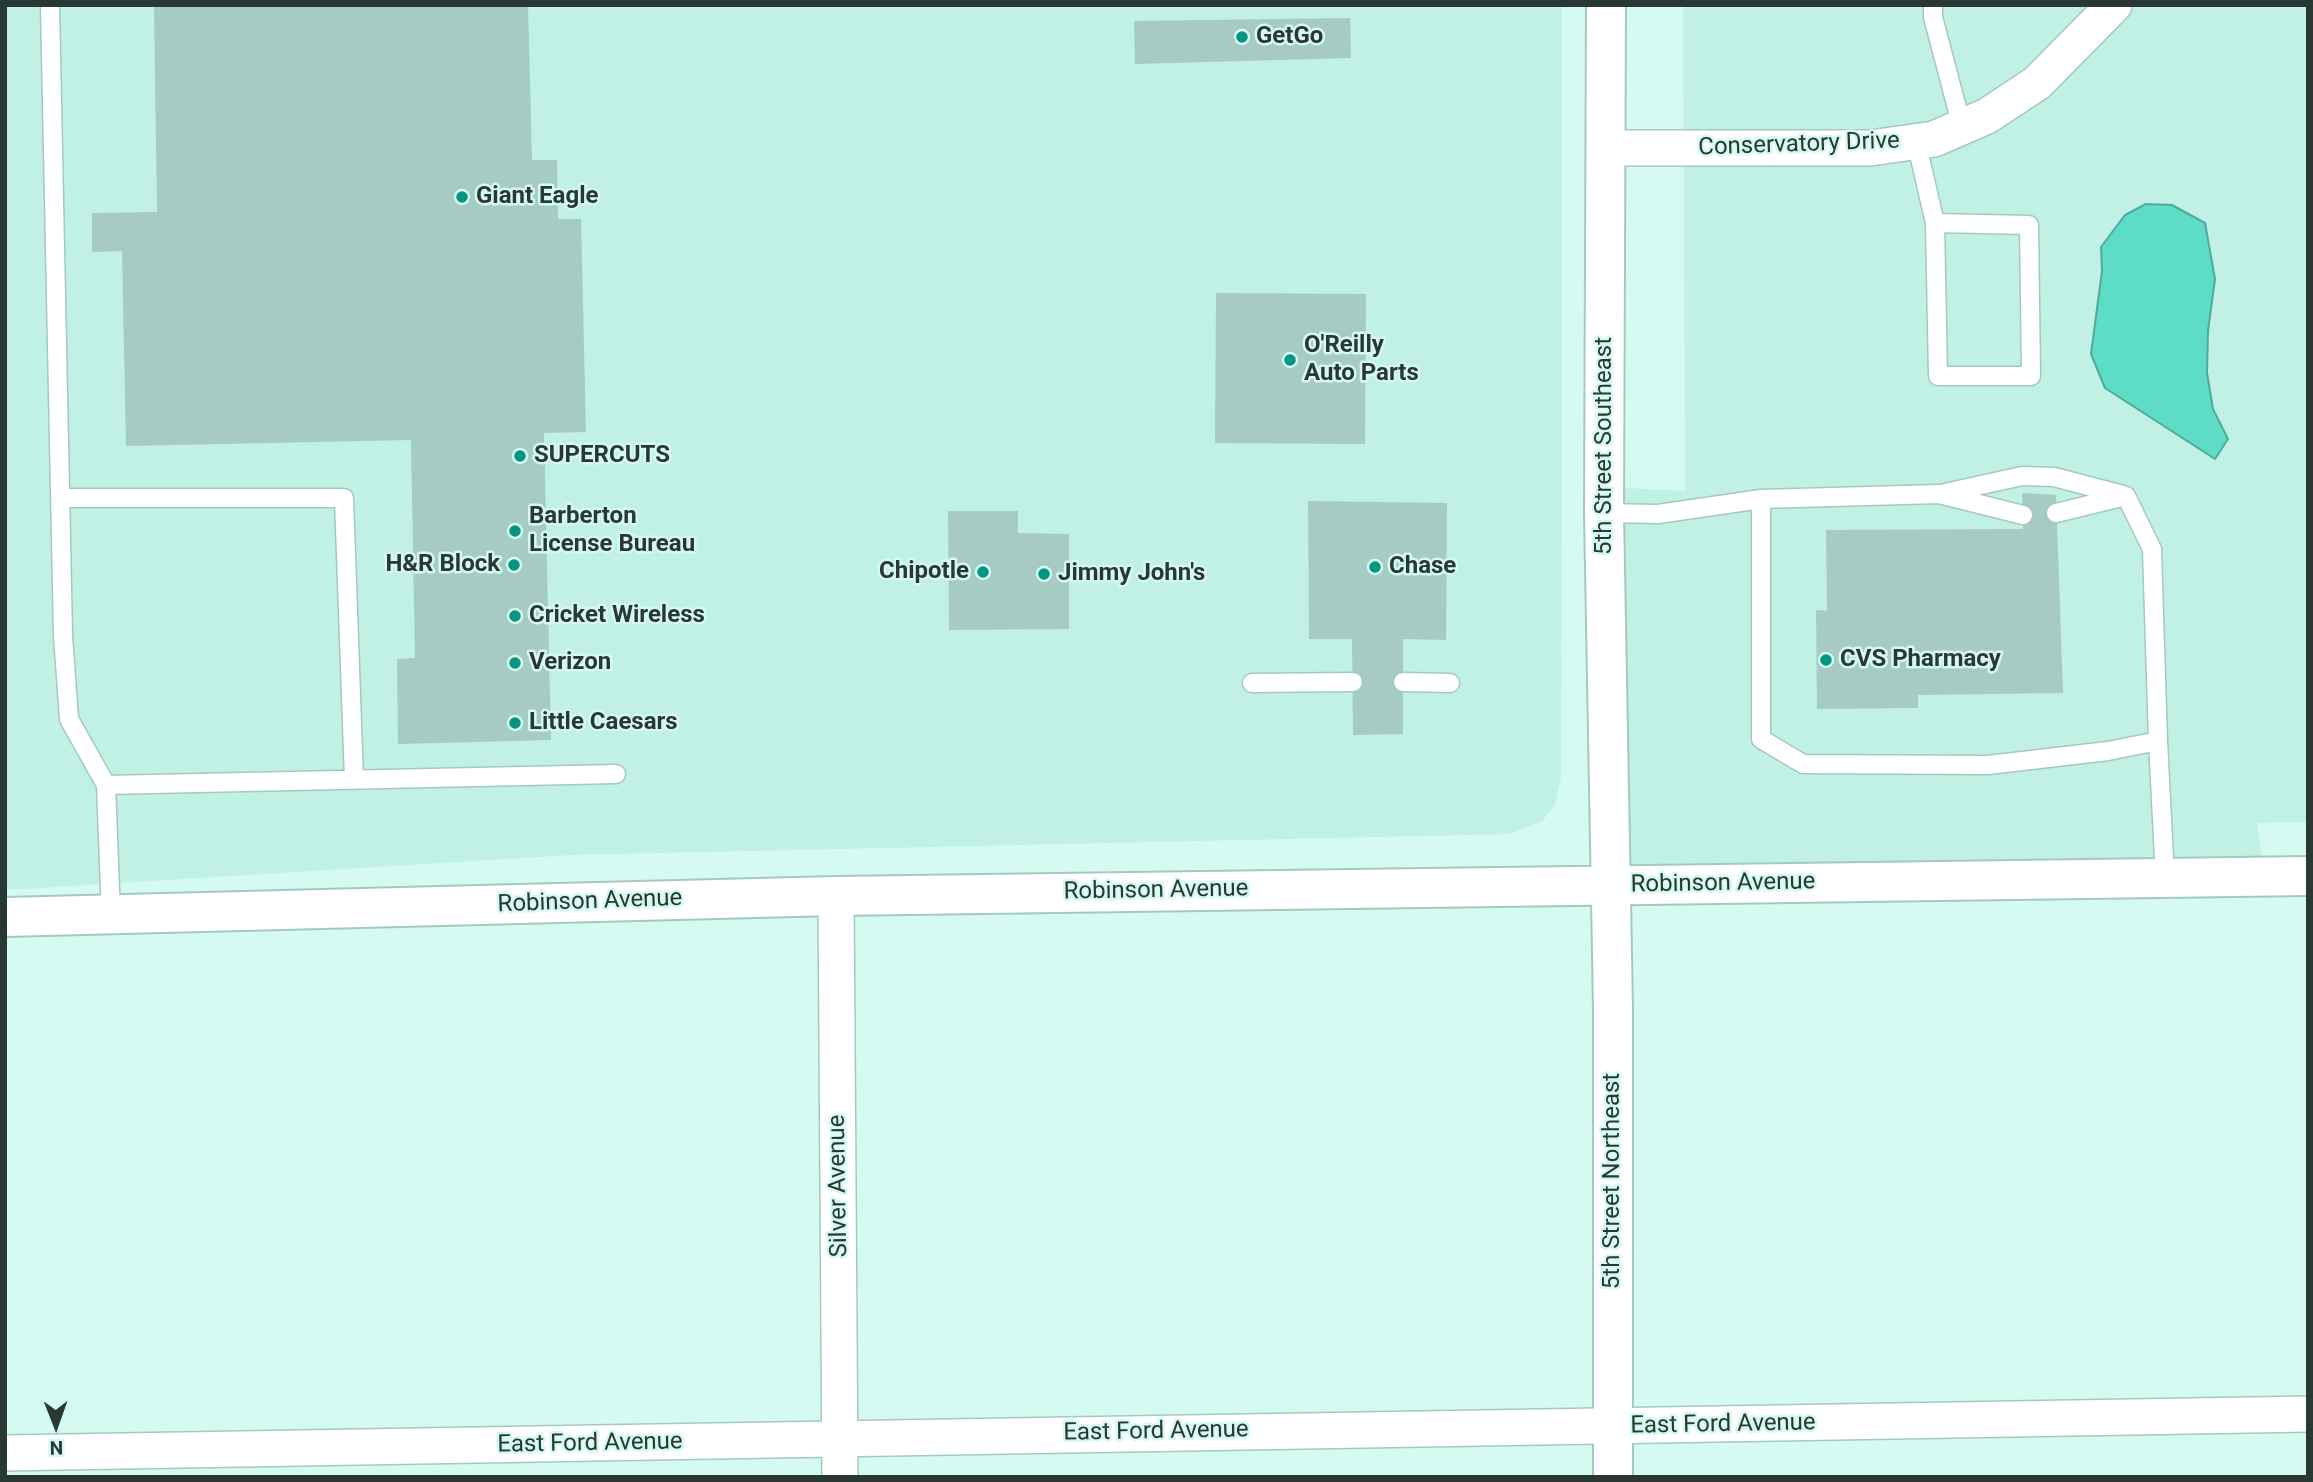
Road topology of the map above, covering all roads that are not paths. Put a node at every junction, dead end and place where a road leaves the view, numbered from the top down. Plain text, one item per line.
1 (50, 5) edge
2 (1605, 5) edge
3 (1933, 5) edge
4 (2109, 7) edge
5 (1962, 127) junction
6 (1916, 141) junction
7 (1605, 148) junction
8 (1935, 223) junction
9 (1939, 494) junction
10 (2126, 496) junction
11 (60, 498) junction
12 (1761, 499) junction
13 (1604, 513) junction
14 (2056, 513) dead end
15 (2023, 515) dead end
16 (1252, 682) dead end
17 (1353, 682) dead end
18 (1403, 682) dead end
19 (1450, 683) dead end
20 (2158, 741) junction
21 (615, 774) dead end
22 (354, 780) junction
23 (106, 785) junction
24 (2308, 876) edge
25 (2165, 878) junction
26 (1609, 886) junction
27 (836, 896) junction
28 (111, 915) junction
29 (5, 917) edge
30 (2308, 1414) edge
31 (1612, 1427) junction
32 (841, 1438) junction
33 (5, 1454) edge
34 (840, 1477) edge
35 (1613, 1477) edge

1 - 11 lane
2 - 7 main road, 5th Street Southeast
3 - 5 lane
4 - 5 street, Conservatory Drive
5 - 6 street, Conservatory Drive
6 - 7 street, Conservatory Drive
6 - 8 lane
7 - 13 main road, 5th Street Southeast
8 - 8 lane
9 - 10 lane
9 - 12 lane
9 - 15 lane
10 - 14 lane
10 - 20 lane
11 - 22 lane
11 - 23 lane
12 - 13 lane
12 - 20 lane
13 - 26 main road, 5th Street Southeast
16 - 17 lane
18 - 19 lane
20 - 25 lane
21 - 22 lane
22 - 23 lane
23 - 28 lane
24 - 25 main road, Robinson Avenue
25 - 26 main road, Robinson Avenue
26 - 27 main road, Robinson Avenue
26 - 31 main road, 5th Street Northeast
27 - 28 main road, Robinson Avenue
27 - 32 street, Silver Avenue
28 - 29 main road, Robinson Avenue
30 - 31 street, East Ford Avenue
31 - 32 street, East Ford Avenue
31 - 35 main road, 5th Street Northeast
32 - 33 street, East Ford Avenue
32 - 34 street, Silver Avenue

